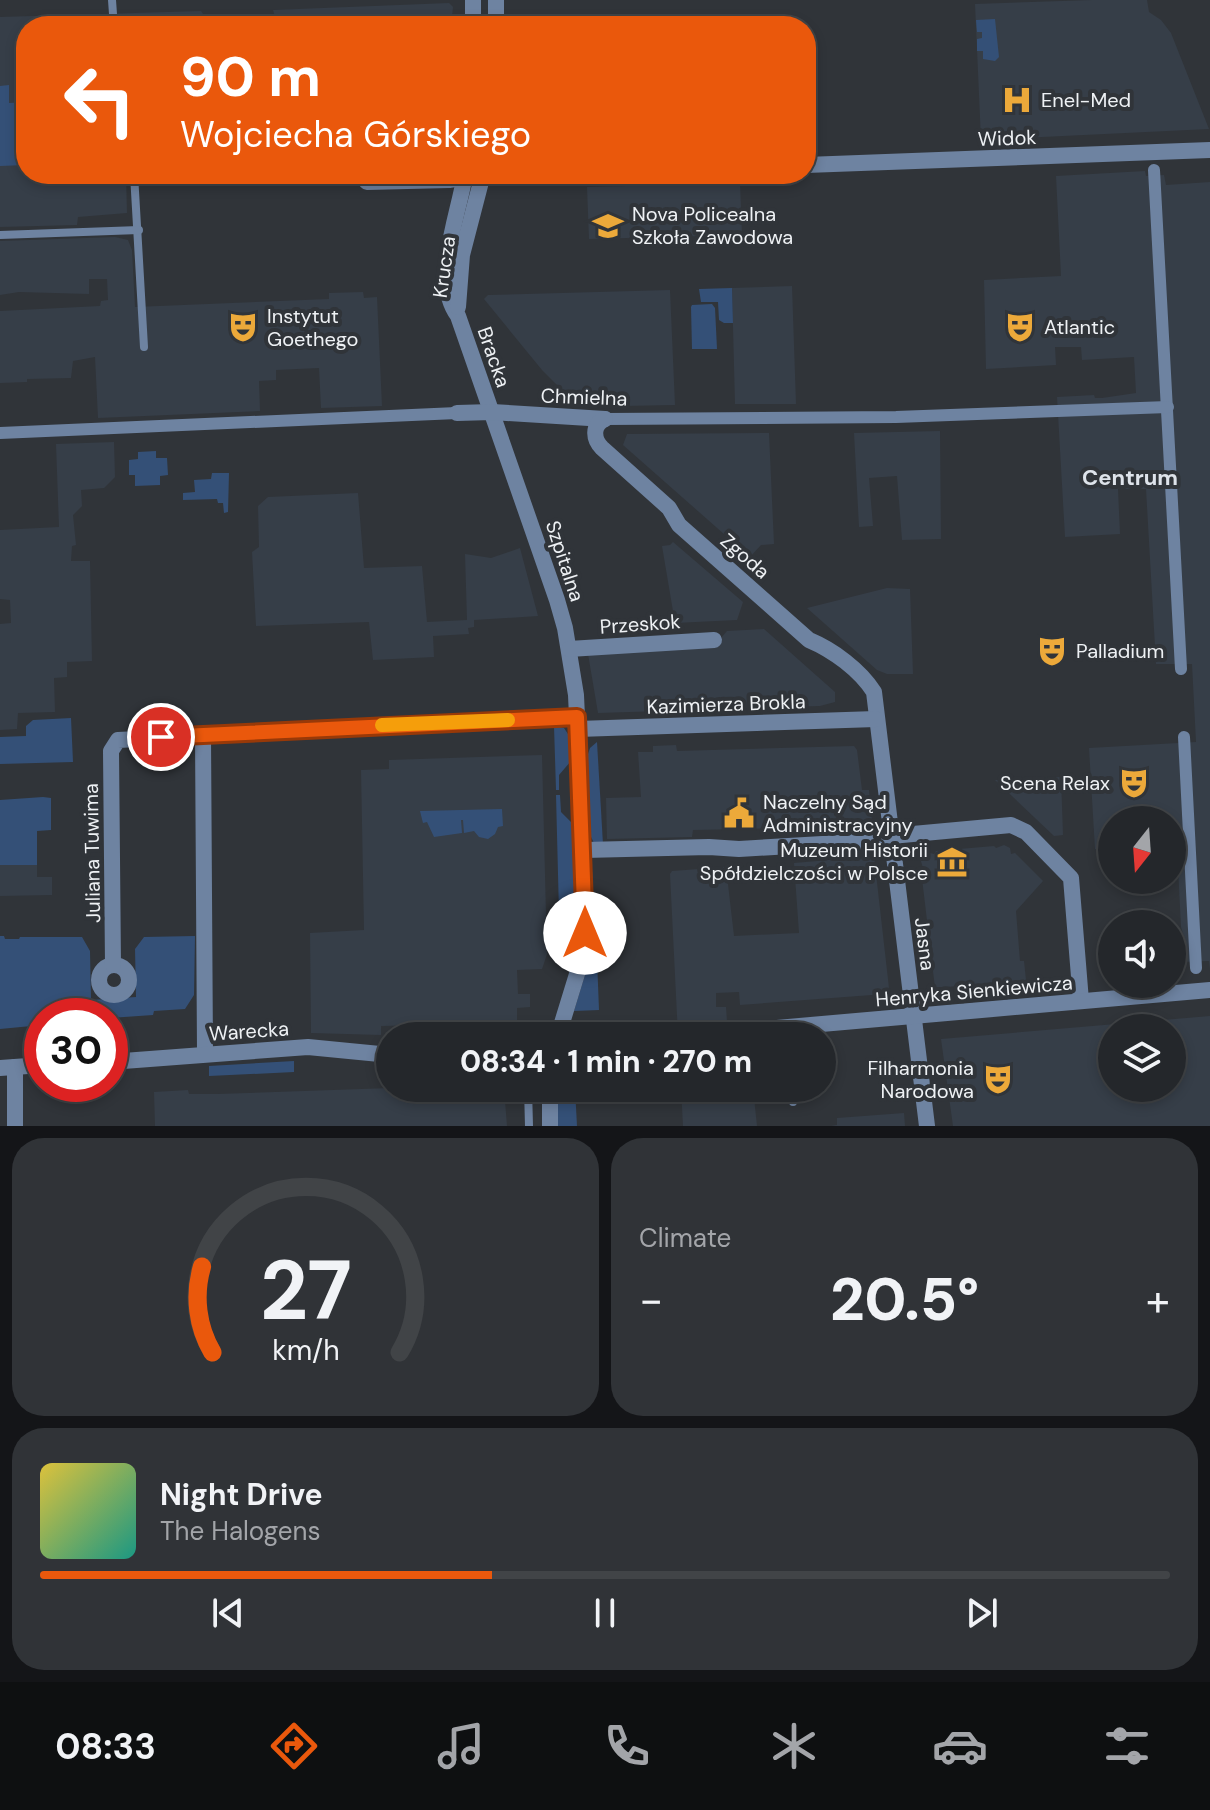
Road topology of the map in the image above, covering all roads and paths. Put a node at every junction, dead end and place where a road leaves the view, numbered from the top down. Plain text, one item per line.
1 (112, 0) edge
2 (113, 14) dead end
3 (1210, 150) edge
4 (816, 165) edge
5 (1154, 170) dead end
6 (135, 184) edge
7 (462, 184) edge
8 (481, 184) edge
9 (139, 230) junction
10 (0, 235) edge
11 (458, 316) junction
12 (144, 347) dead end
13 (1168, 407) junction
14 (492, 412) junction
15 (457, 413) joint
16 (605, 419) junction
17 (0, 433) edge
18 (714, 640) dead end
19 (569, 649) junction
20 (1181, 669) dead end
21 (876, 719) junction
22 (578, 723) junction
23 (203, 735) junction
24 (1184, 737) dead end
25 (116, 742) joint
26 (891, 838) junction
27 (584, 850) junction
28 (113, 965) dead end
29 (1196, 968) dead end
30 (1210, 990) edge
31 (1081, 1001) junction
32 (913, 1016) junction
33 (562, 1022) edge
34 (836, 1024) edge
35 (205, 1053) junction
36 (376, 1054) edge
37 (128, 1060) edge
38 (8, 1068) edge
39 (528, 1102) edge
40 (550, 1102) edge
41 (15, 1126) edge
42 (529, 1126) edge
43 (550, 1126) edge
44 (927, 1126) edge

1 - 2 lane
3 - 4 street, Widok
5 - 13 street
6 - 9 lane
7 - 11 street, Krucza
8 - 11 street, Krucza
9 - 10 lane
9 - 12 lane
11 - 14 street, Bracka
13 - 16 street, Chmielna
13 - 20 street
14 - 15 street, Chmielna
14 - 16 street, Chmielna
14 - 19 street, Szpitalna
15 - 17 street, Chmielna
16 - 21 street, Zgoda
18 - 19 street, Przeskok
19 - 22 street, Szpitalna
21 - 22 street, Kazimierza Brokla
21 - 26 street, Jasna
22 - 23 street, Kazimierza Brokla
22 - 27 street, Szpitalna
23 - 25 street, Kazimierza Brokla
23 - 35 street
24 - 29 street
25 - 28 street, Juliana Tuwima
26 - 27 street
26 - 31 street
26 - 32 street, Jasna
27 - 33 street, Szpitalna
30 - 31 street, Henryka Sienkiewicza
31 - 32 street, Henryka Sienkiewicza
32 - 34 street, Henryka Sienkiewicza
32 - 44 street, Jasna
35 - 36 street, Warecka
35 - 37 street, Warecka
38 - 41 street
39 - 42 lane
40 - 43 street

